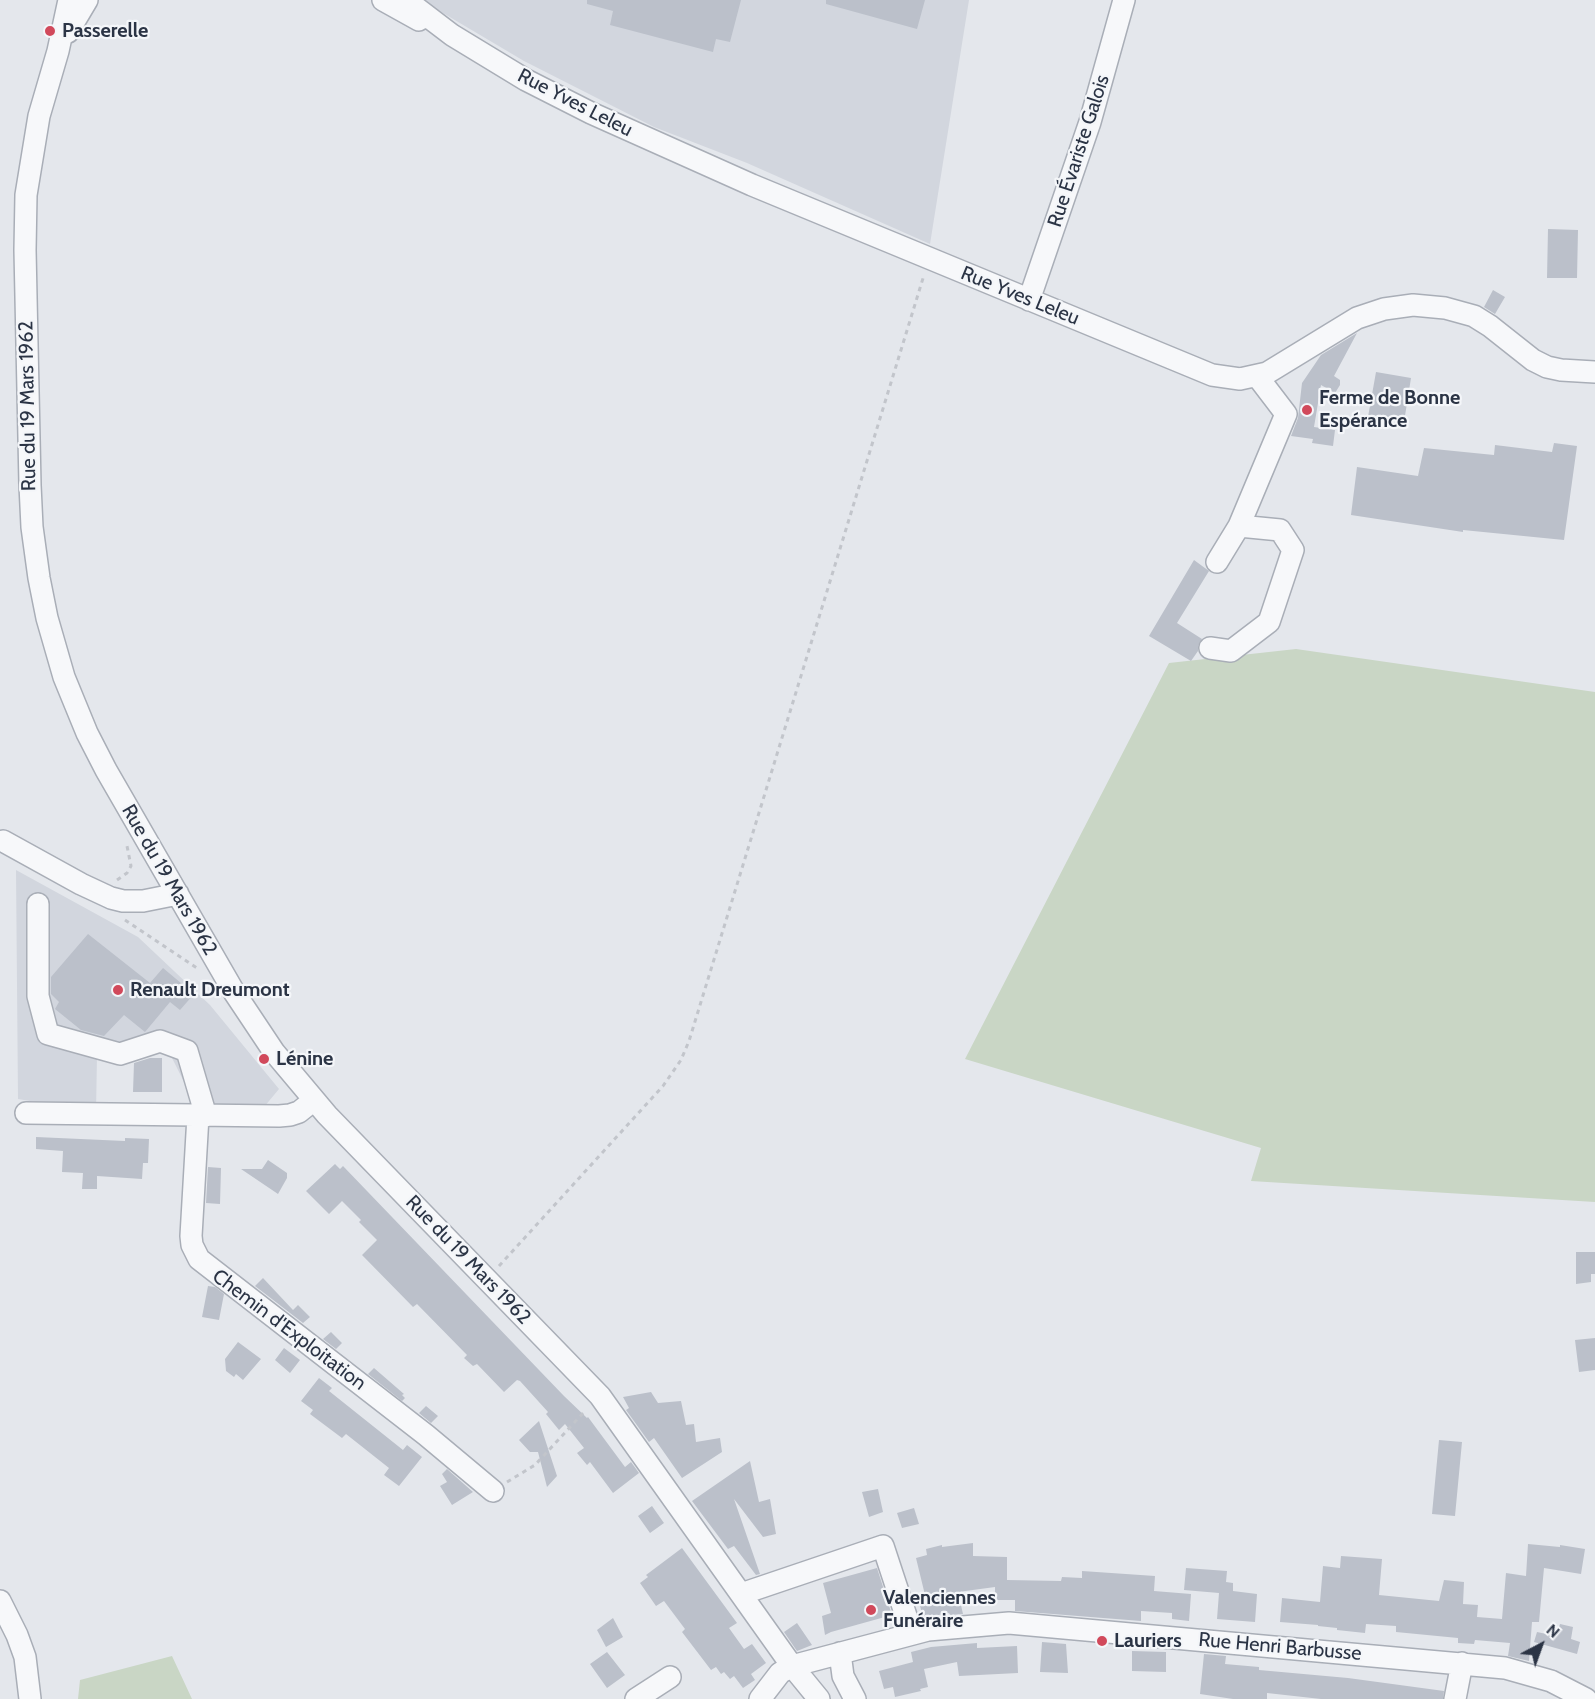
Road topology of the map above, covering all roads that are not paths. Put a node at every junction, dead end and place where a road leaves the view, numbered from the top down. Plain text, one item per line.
1 (69, 0) edge
2 (87, 0) edge
3 (383, 0) edge
4 (406, 0) edge
5 (1124, 0) edge
6 (452, 35) junction
7 (58, 51) junction
8 (1029, 300) junction
9 (1595, 372) edge
10 (1257, 376) junction
11 (1239, 526) junction
12 (1217, 562) dead end
13 (1210, 648) dead end
14 (3, 841) dead end
15 (178, 894) junction
16 (38, 904) dead end
17 (314, 1100) junction
18 (26, 1113) dead end
19 (202, 1116) junction
20 (493, 1491) road end
21 (741, 1594) junction
22 (0, 1601) edge
23 (912, 1634) junction
24 (840, 1653) junction
25 (818, 1659) junction
26 (1462, 1664) junction
27 (792, 1666) junction
28 (670, 1677) dead end
29 (30, 1699) edge
30 (636, 1699) edge
31 (759, 1699) edge
32 (820, 1699) edge
33 (855, 1699) edge
34 (1455, 1699) edge
35 (1586, 1699) edge

1 - 7 street, Rue du 19 Mars 1962
2 - 7 street, Rue du 19 Mars 1962
3 - 6 street, Rue Yves Leleu
4 - 6 street, Rue Yves Leleu
5 - 8 street, Rue Évariste Galois
6 - 8 street, Rue Yves Leleu
7 - 15 street, Rue du 19 Mars 1962
8 - 10 street, Rue Yves Leleu
9 - 10 street, Rue Yves Leleu
10 - 11 street
11 - 12 street
11 - 13 street
14 - 15 street
15 - 17 street, Rue du 19 Mars 1962
16 - 19 street, Chemin d'Exploitation
17 - 19 street
17 - 21 street, Rue du 19 Mars 1962
18 - 19 street
19 - 20 street, Chemin d'Exploitation
21 - 23 street
21 - 27 street, Rue du 19 Mars 1962
22 - 29 street
23 - 24 street, Rue Henri Barbusse
23 - 26 street, Rue Henri Barbusse
24 - 25 street, Rue Henri Barbusse
24 - 33 street
25 - 27 street, Rue Henri Barbusse
25 - 32 street
26 - 34 street
26 - 35 street, Rue Henri Barbusse
27 - 31 street
27 - 32 street, Rue du 19 Mars 1962
28 - 30 street

